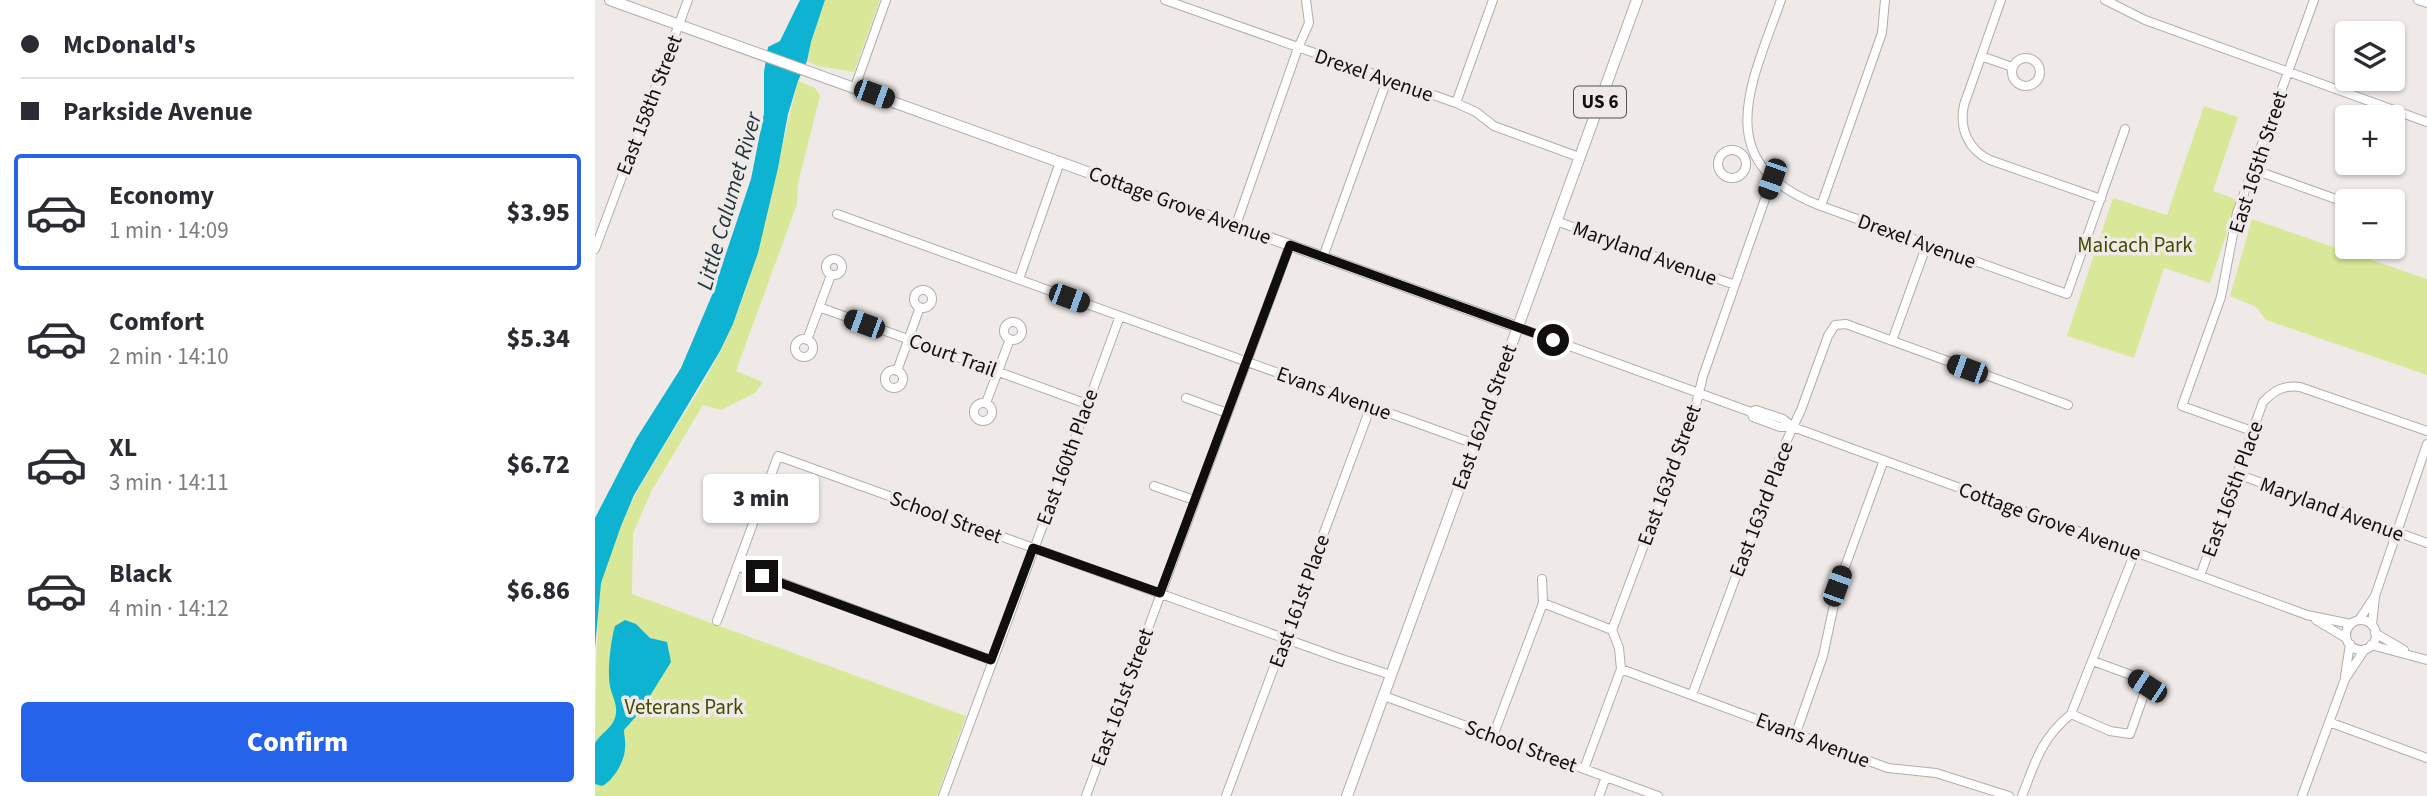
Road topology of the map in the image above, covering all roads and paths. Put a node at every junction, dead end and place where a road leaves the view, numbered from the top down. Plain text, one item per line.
1 (610, 0) edge
2 (688, 0) edge
3 (886, 0) edge
4 (1165, 0) edge
5 (1306, 0) edge
6 (1493, 0) edge
7 (1637, 0) edge
8 (1781, 0) edge
9 (1885, 0) edge
10 (2001, 0) edge
11 (2105, 0) edge
12 (2314, 0) edge
13 (2417, 0) edge
14 (2427, 4) edge
15 (679, 25) junction
16 (1298, 48) junction
17 (1981, 56) junction
18 (2012, 67) dead end
19 (2288, 72) junction
20 (1387, 80) junction
21 (855, 87) junction
22 (1456, 103) junction
23 (2427, 122) edge
24 (2126, 129) dead end
25 (1755, 154) junction
26 (1580, 157) junction
27 (1745, 159) dead end
28 (1060, 162) junction
29 (2252, 169) junction
30 (1772, 179) junction
31 (2101, 199) junction
32 (2335, 199) edge
33 (1821, 206) junction
34 (837, 214) dead end
35 (1556, 221) junction
36 (1236, 225) junction
37 (599, 227) edge
38 (1927, 244) junction
39 (1290, 245) junction
40 (595, 249) edge
41 (1323, 257) junction
42 (831, 275) dead end
43 (1019, 279) junction
44 (1735, 285) junction
45 (819, 307) junction
46 (920, 307) dead end
47 (1120, 316) junction
48 (1517, 327) junction
49 (1010, 339) dead end
50 (807, 340) dead end
51 (908, 340) junction
52 (1892, 341) junction
53 (1246, 361) junction
54 (897, 371) dead end
55 (997, 372) junction
56 (1699, 393) junction
57 (1186, 398) dead end
58 (986, 403) dead end
59 (1087, 404) junction
60 (2068, 405) dead end
61 (1371, 406) junction
62 (1227, 412) junction
63 (1793, 427) junction
64 (2252, 431) junction
65 (2427, 431) edge
66 (1475, 444) junction
67 (2427, 444) edge
68 (1884, 460) junction
69 (2237, 474) junction
70 (1154, 486) dead end
71 (1194, 500) junction
72 (2397, 532) junction
73 (2427, 543) edge
74 (1033, 548) junction
75 (2135, 552) junction
76 (737, 566) junction
77 (2200, 576) junction
78 (1542, 579) dead end
79 (1160, 593) junction
80 (2375, 596) junction
81 (1543, 603) junction
82 (2307, 615) junction
83 (717, 621) dead end
84 (2355, 622) junction
85 (1612, 629) junction
86 (2373, 629) junction
87 (1285, 638) junction
88 (2348, 641) junction
89 (2368, 647) junction
90 (2410, 654) junction
91 (991, 660) junction
92 (2427, 660) edge
93 (2093, 661) junction
94 (1621, 669) junction
95 (1391, 674) junction
96 (2345, 679) junction
97 (1692, 695) junction
98 (1384, 696) junction
99 (2071, 715) junction
100 (2329, 722) junction
101 (1796, 733) junction
102 (1493, 736) junction
103 (2427, 758) edge
104 (1584, 769) junction
105 (1606, 777) junction
106 (943, 796) edge
107 (1086, 796) edge
108 (1226, 796) edge
109 (1347, 796) edge
110 (1599, 796) edge
111 (1658, 796) edge
112 (2009, 796) edge
113 (2022, 796) edge
114 (2302, 796) edge

1 - 15 main road, Cottage Grove Avenue
2 - 15 street, East 158th Street
3 - 21 street
4 - 16 street, Drexel Avenue
5 - 16 street
6 - 22 street
7 - 26 main road, East 162nd Street / US 6
8 - 25 street
9 - 33 street
10 - 17 street
11 - 19 street
12 - 19 street, East 165th Street
13 - 14 street
15 - 21 main road, Cottage Grove Avenue
15 - 37 street, East 158th Street
16 - 20 street, Drexel Avenue
16 - 36 street
17 - 18 street
17 - 31 street
19 - 23 street
19 - 29 street, East 165th Street
20 - 22 street, Drexel Avenue
20 - 41 street
21 - 28 main road, Cottage Grove Avenue
22 - 26 street, Drexel Avenue
24 - 31 street
25 - 27 street
25 - 30 street, Drexel Avenue
26 - 35 main road, East 162nd Street / US 6
28 - 36 main road, Cottage Grove Avenue
28 - 43 street
29 - 32 street
29 - 64 street, East 165th Street
30 - 33 street, Drexel Avenue
30 - 44 street, East 163rd Street
31 - 38 street, Drexel Avenue
33 - 38 street, Drexel Avenue
34 - 43 street, Evans Avenue
35 - 44 street, Maryland Avenue
35 - 48 main road, East 162nd Street / US 6
36 - 39 main road, Cottage Grove Avenue
37 - 40 street, East 158th Street
38 - 52 street
39 - 41 main road, Cottage Grove Avenue
39 - 53 street, East 161st Street
41 - 48 main road, Cottage Grove Avenue
42 - 45 street
43 - 47 street, Evans Avenue
44 - 56 street, East 163rd Street
45 - 50 street
45 - 51 street, Court Trail
46 - 51 street
47 - 53 street, Evans Avenue
47 - 59 street, East 160th Place
48 - 56 street, Cottage Grove Avenue
48 - 66 main road, East 162nd Street / US 6
49 - 55 street
51 - 54 street
51 - 55 street, Court Trail
52 - 60 street
52 - 63 street, East 163rd Place
53 - 61 street, Evans Avenue
53 - 62 street, East 161st Street
55 - 58 street
55 - 59 street, Court Trail
56 - 63 street, Cottage Grove Avenue
56 - 85 street, East 163rd Street
57 - 62 street
59 - 74 street, East 160th Place
61 - 66 street, Evans Avenue
61 - 87 street, East 161st Place
62 - 71 street, East 161st Street
63 - 68 street, Cottage Grove Avenue
63 - 97 street, East 163rd Place
64 - 65 street, East 165th Place
64 - 69 street, East 165th Place
66 - 95 main road, East 162nd Street / US 6
67 - 72 street
68 - 75 street, Cottage Grove Avenue
68 - 101 street
69 - 72 street, Maryland Avenue
69 - 77 street, East 165th Place
70 - 71 street
71 - 79 street, East 161st Street
72 - 73 street, Maryland Avenue
72 - 80 street
74 - 76 street, School Street
74 - 79 street, School Street
74 - 91 street, East 160th Place
75 - 77 street, Cottage Grove Avenue
75 - 93 street
76 - 83 street
76 - 91 street
77 - 82 street, Cottage Grove Avenue
78 - 81 street
79 - 87 street, School Street
79 - 107 street, East 161st Street
80 - 84 street
80 - 86 street
81 - 85 street
81 - 102 street
82 - 84 street, Cottage Grove Avenue
82 - 88 street, Cottage Grove Avenue
84 - 86 street
84 - 88 street
85 - 94 street
86 - 89 street
86 - 90 street
87 - 95 street, School Street
87 - 108 street, East 161st Place
88 - 89 street
88 - 96 street
89 - 90 street
89 - 96 street
90 - 92 street
91 - 106 street, East 160th Place
93 - 99 street
93 - 99 street
94 - 97 street, Evans Avenue
94 - 104 street
95 - 98 main road, East 162nd Street / US 6
96 - 100 street
97 - 101 street, Evans Avenue
98 - 102 street, School Street
98 - 109 main road, East 162nd Street / US 6
99 - 113 street
100 - 103 street
100 - 114 street
101 - 112 street, Evans Avenue
102 - 104 street, School Street
104 - 105 street, School Street
105 - 110 street
105 - 111 street, School Street

